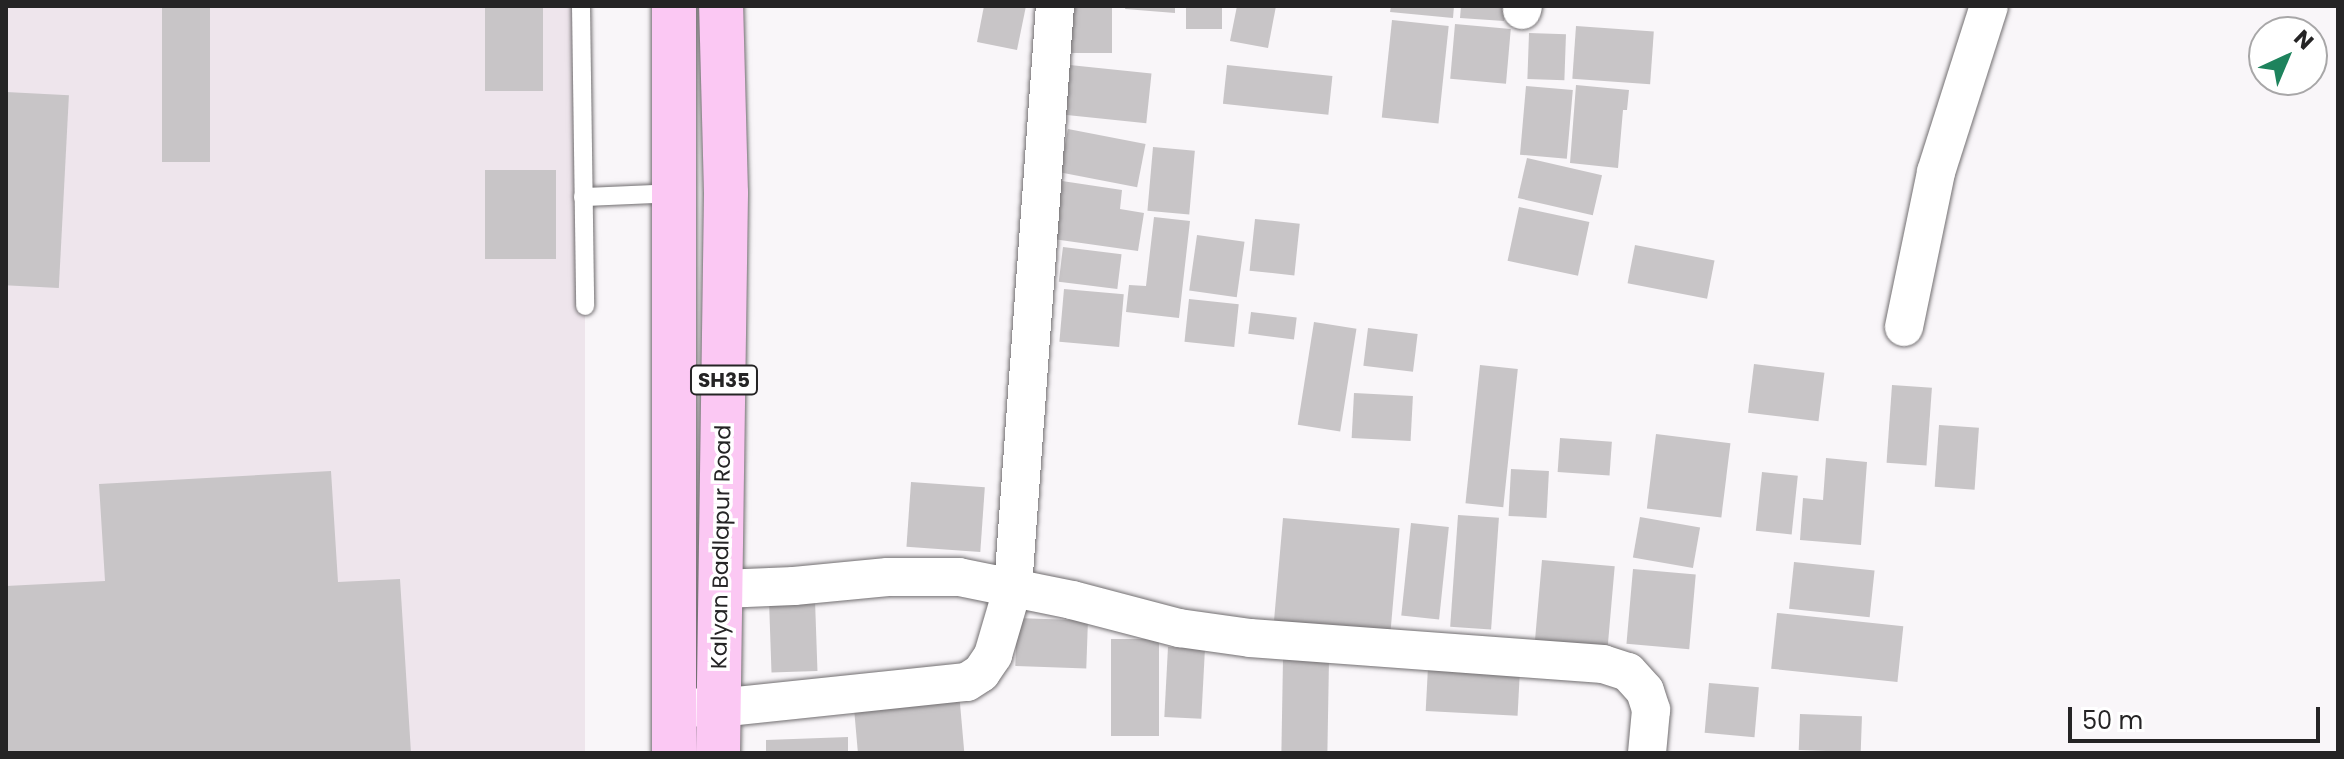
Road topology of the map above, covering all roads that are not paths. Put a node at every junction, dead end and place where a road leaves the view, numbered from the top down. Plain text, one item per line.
1 (581, 6) edge
2 (674, 6) edge
3 (721, 6) edge
4 (1055, 6) edge
5 (1989, 6) edge
6 (674, 193) junction
7 (583, 197) junction
8 (585, 306) dead end
9 (725, 314) junction
10 (675, 315) junction
11 (1904, 327) dead end
12 (1013, 587) junction
13 (722, 589) junction
14 (675, 707) junction
15 (718, 708) junction
16 (674, 753) edge
17 (718, 753) edge
18 (1647, 753) edge

1 - 7 lane
2 - 6 main road, Kalyan Badlapur Road / SH35
3 - 9 main road, Kalyan Badlapur Road / SH35
4 - 12 street
5 - 11 street
6 - 7 lane
6 - 10 main road, Kalyan Badlapur Road / SH35
7 - 8 lane
9 - 10 main road
9 - 13 main road, Kalyan Badlapur Road / SH35
10 - 14 main road, Kalyan Badlapur Road / SH35
12 - 13 street
12 - 15 street
12 - 18 street
13 - 15 main road, Kalyan Badlapur Road / SH35
14 - 15 street
14 - 16 main road, Kalyan Badlapur Road / SH35
15 - 17 main road, Kalyan Badlapur Road / SH35

